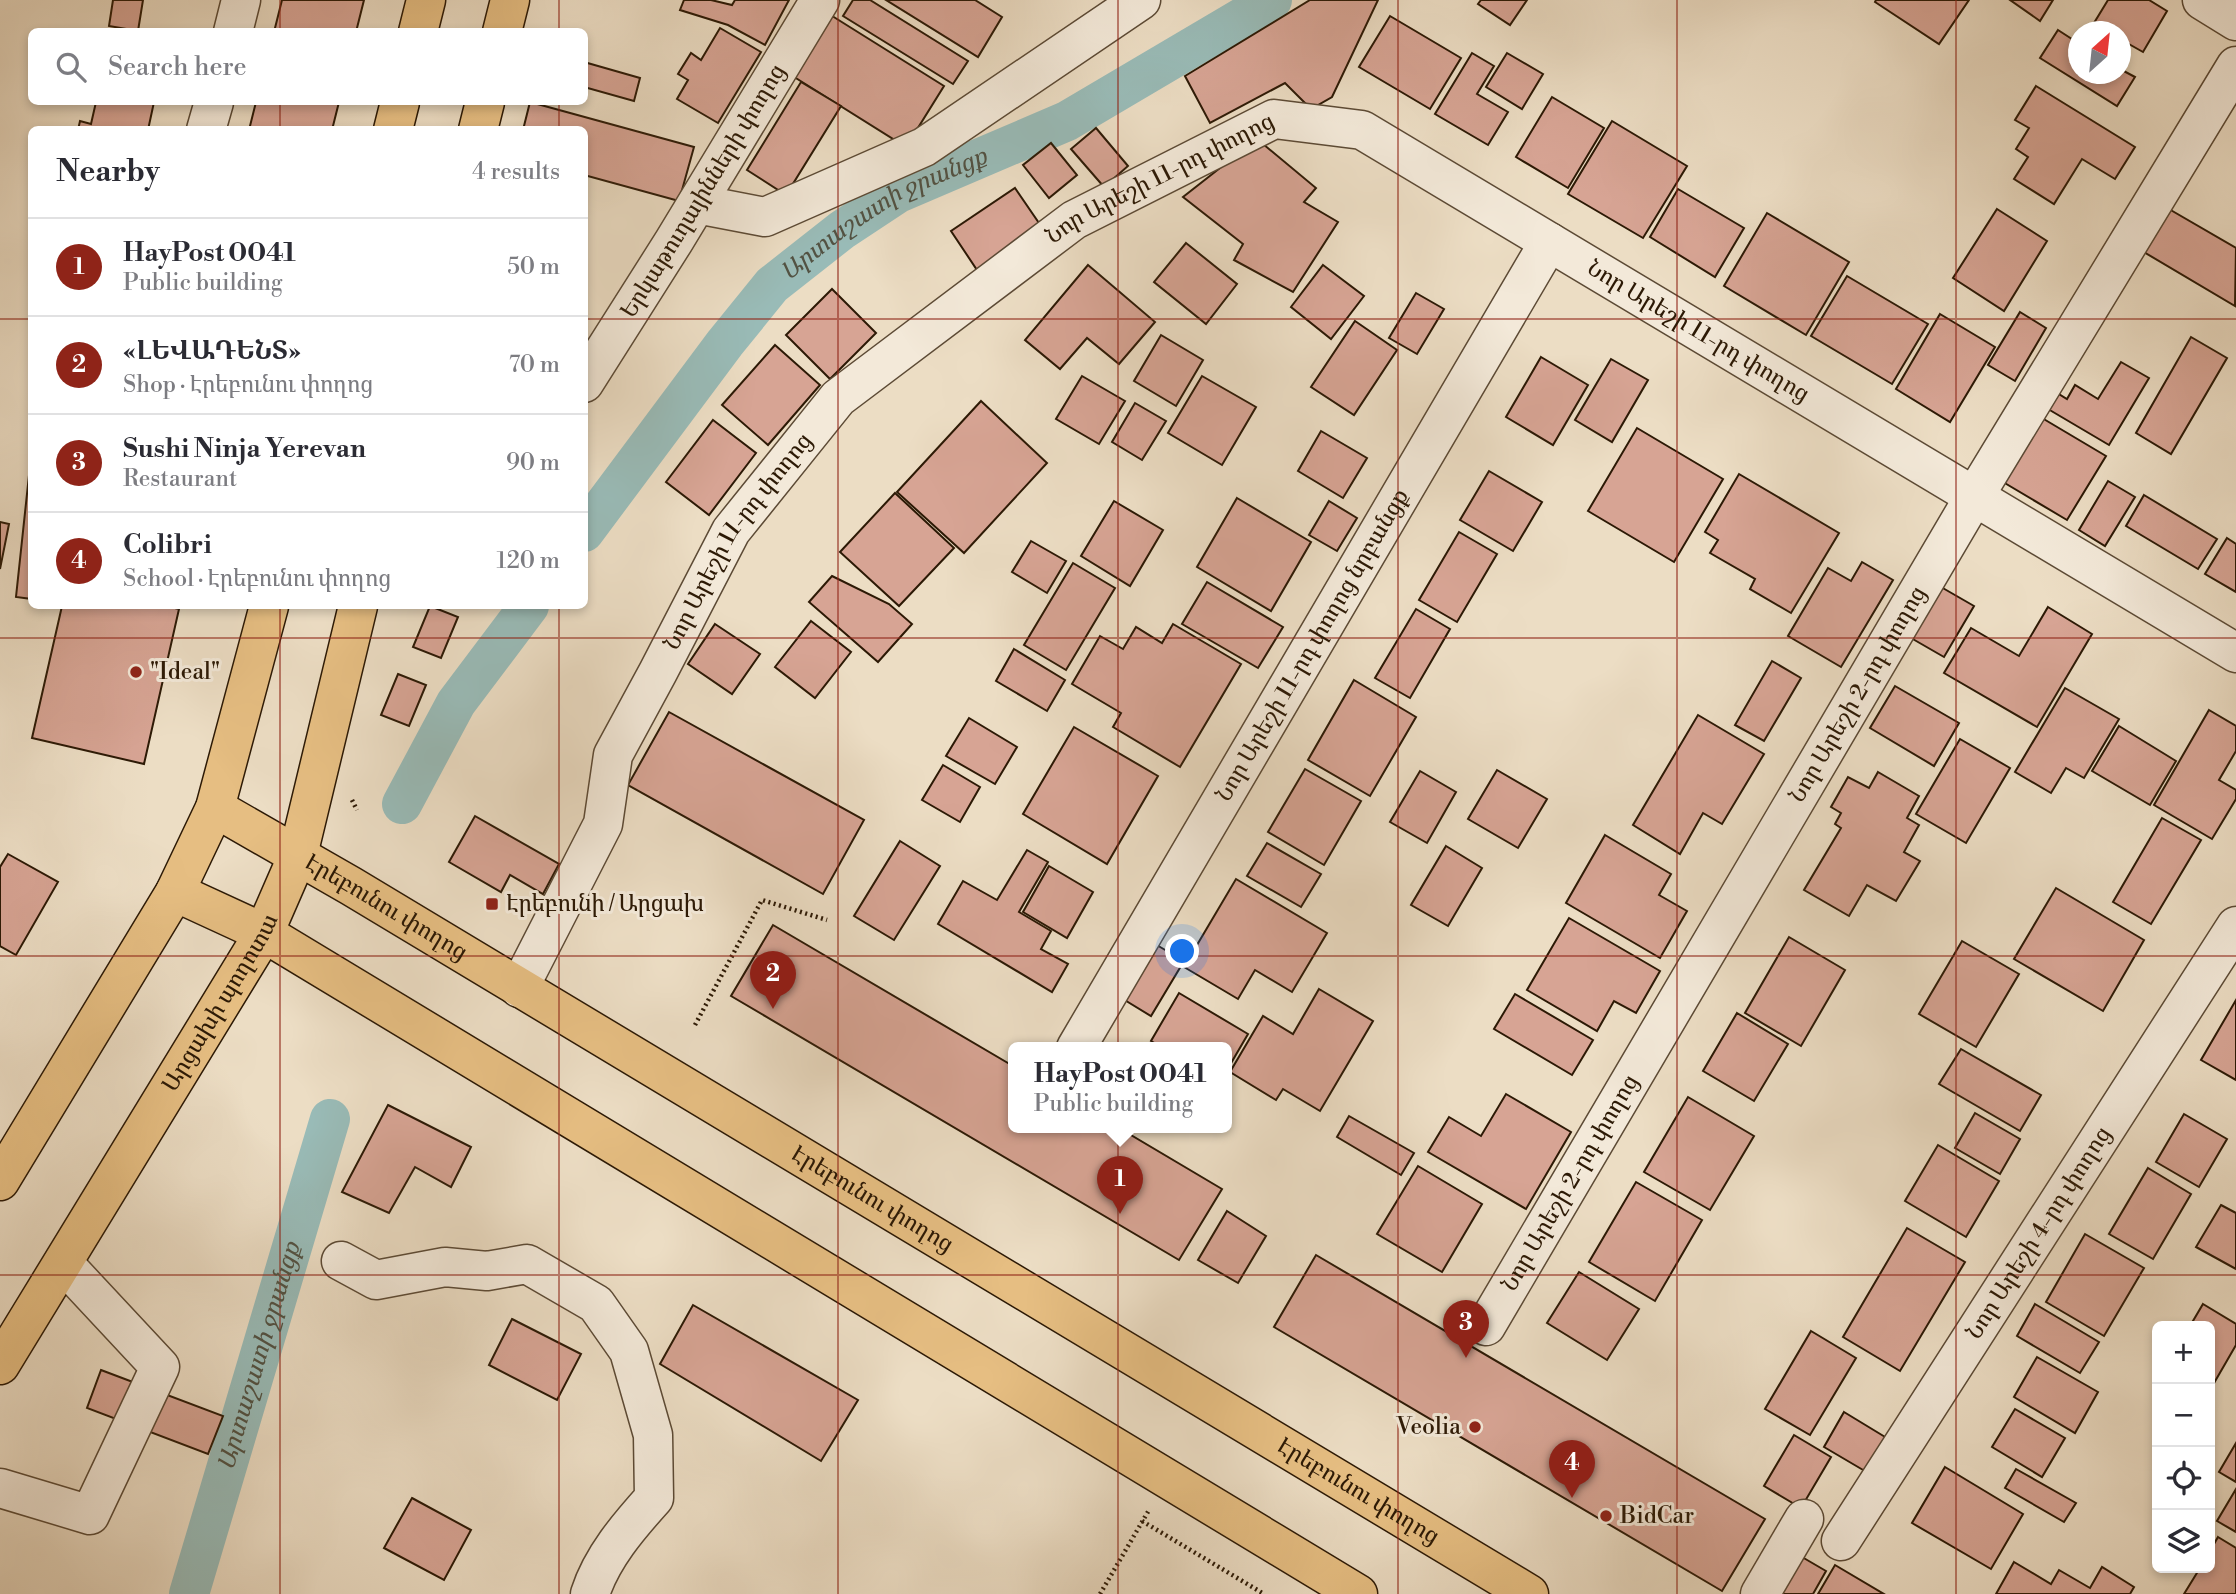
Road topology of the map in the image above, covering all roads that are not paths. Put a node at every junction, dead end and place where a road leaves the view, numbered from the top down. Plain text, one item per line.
1 (241, 0) edge
2 (426, 0) edge
3 (510, 0) edge
4 (820, 0) edge
5 (1142, 0) edge
6 (2202, 0) edge
7 (2236, 21) edge
8 (234, 28) edge
9 (419, 28) edge
10 (503, 28) edge
11 (2236, 66) edge
12 (213, 105) edge
13 (399, 105) edge
14 (484, 105) edge
15 (207, 126) edge
16 (394, 126) edge
17 (479, 126) edge
18 (697, 204) junction
19 (1549, 242) junction
20 (588, 377) edge
21 (1974, 497) junction
22 (268, 609) edge
23 (357, 609) edge
24 (2236, 653) edge
25 (215, 808) junction
26 (298, 855) junction
27 (175, 892) junction
28 (2236, 926) edge
29 (264, 933) junction
30 (519, 988) junction
31 (1080, 1042) edge
32 (0, 1181) edge
33 (341, 1261) dead end
34 (63, 1263) junction
35 (1486, 1326) dead end
36 (0, 1366) edge
37 (0, 1488) edge
38 (1804, 1519) dead end
39 (1841, 1541) dead end
40 (590, 1594) edge
41 (1358, 1594) edge
42 (1529, 1594) edge
43 (1760, 1594) edge

1 - 8 street
2 - 9 main road
3 - 10 main road
4 - 18 street, Երկաթուղայինների փողոց
5 - 18 street
6 - 7 street
11 - 21 street, Նոր Արեշի 2-րդ փողոց
12 - 15 street
13 - 16 main road
14 - 17 main road
18 - 20 street, Երկաթուղայինների փողոց
19 - 21 street, Նոր Արեշի 11-րդ փողոց
19 - 30 street, Նոր Արեշի 11-րդ փողոց
19 - 31 street, Նոր Արեշի 11-րդ փողոց նրբանցք
21 - 24 street, Նոր Արեշի 11-րդ փողոց
21 - 35 street, Նոր Արեշի 2-րդ փողոց
22 - 25 main road
23 - 26 main road, Արցախի պողոտա
25 - 26 main road, Էրեբունու փողոց
25 - 27 main road
26 - 29 main road, Արցախի պողոտա
26 - 30 main road, Էրեբունու փողոց
27 - 29 main road
27 - 32 main road
28 - 39 street, Նոր Արեշի 4-րդ փողոց
29 - 34 main road, Արցախի պողոտա
29 - 41 main road
30 - 42 main road, Էրեբունու փողոց
33 - 40 street
34 - 36 main road, Արցախի պողոտա
34 - 37 street
38 - 43 street

